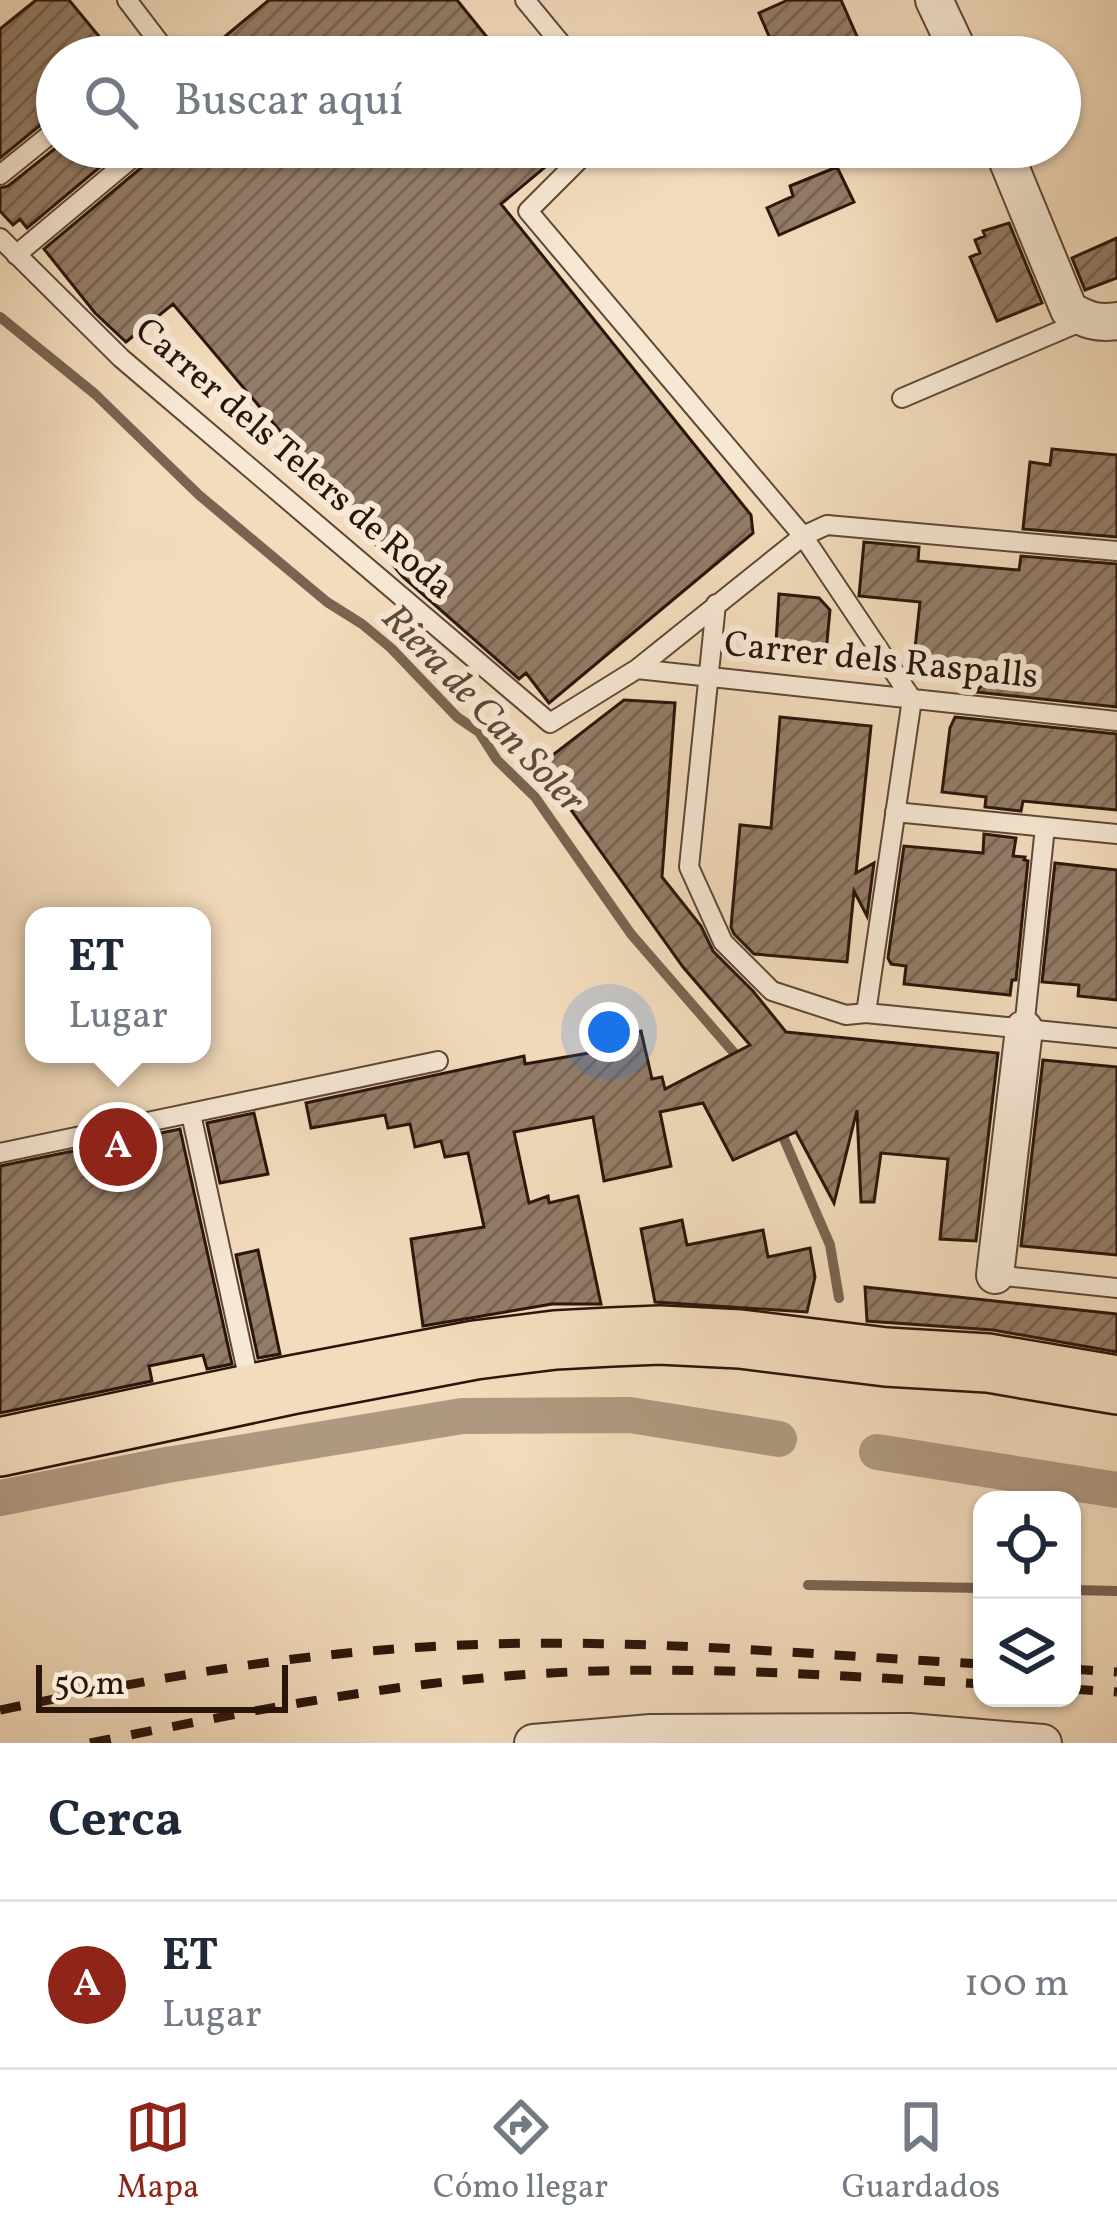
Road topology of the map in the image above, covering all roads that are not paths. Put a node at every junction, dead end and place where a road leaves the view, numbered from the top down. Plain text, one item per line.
1 (127, 0) edge
2 (525, 0) edge
3 (934, 0) edge
4 (154, 36) edge
5 (555, 36) edge
6 (951, 36) edge
7 (36, 146) edge
8 (120, 168) edge
9 (571, 168) edge
10 (1011, 168) edge
11 (0, 175) edge
12 (0, 238) edge
13 (16, 256) junction
14 (1101, 321) edge
15 (902, 398) dead end
16 (803, 536) junction
17 (1117, 550) edge
18 (716, 604) junction
19 (637, 669) junction
20 (708, 677) junction
21 (912, 699) junction
22 (1117, 721) edge
23 (895, 812) junction
24 (1045, 827) junction
25 (1117, 834) edge
26 (866, 1012) junction
27 (1024, 1029) junction
28 (1117, 1038) edge
29 (438, 1061) dead end
30 (190, 1114) junction
31 (0, 1153) edge
32 (995, 1275) joint
33 (1117, 1288) edge
34 (886, 1357) junction
35 (1117, 1385) edge
36 (252, 1394) junction
37 (1117, 1420) edge
38 (0, 1447) edge
39 (533, 1743) edge
40 (1043, 1743) edge

1 - 4 lane
2 - 5 lane
3 - 6 street
7 - 11 lane
8 - 13 lane
9 - 16 lane
10 - 14 street
12 - 13 lane, Carrer dels Telers de Roda
13 - 19 lane, Carrer dels Telers de Roda
14 - 15 lane
16 - 17 lane
16 - 18 lane
16 - 21 lane
18 - 19 lane
18 - 20 lane
19 - 20 lane, Carrer dels Raspalls
20 - 21 lane, Carrer dels Raspalls
20 - 26 lane
21 - 22 lane, Carrer dels Raspalls
21 - 23 lane
23 - 24 lane
23 - 26 lane
24 - 25 lane
24 - 27 lane
26 - 27 lane
27 - 28 lane
27 - 32 street
29 - 30 lane
30 - 31 lane
30 - 36 lane
32 - 33 lane
34 - 35 main road
34 - 36 main road
34 - 37 main road
36 - 38 main road
39 - 40 street

